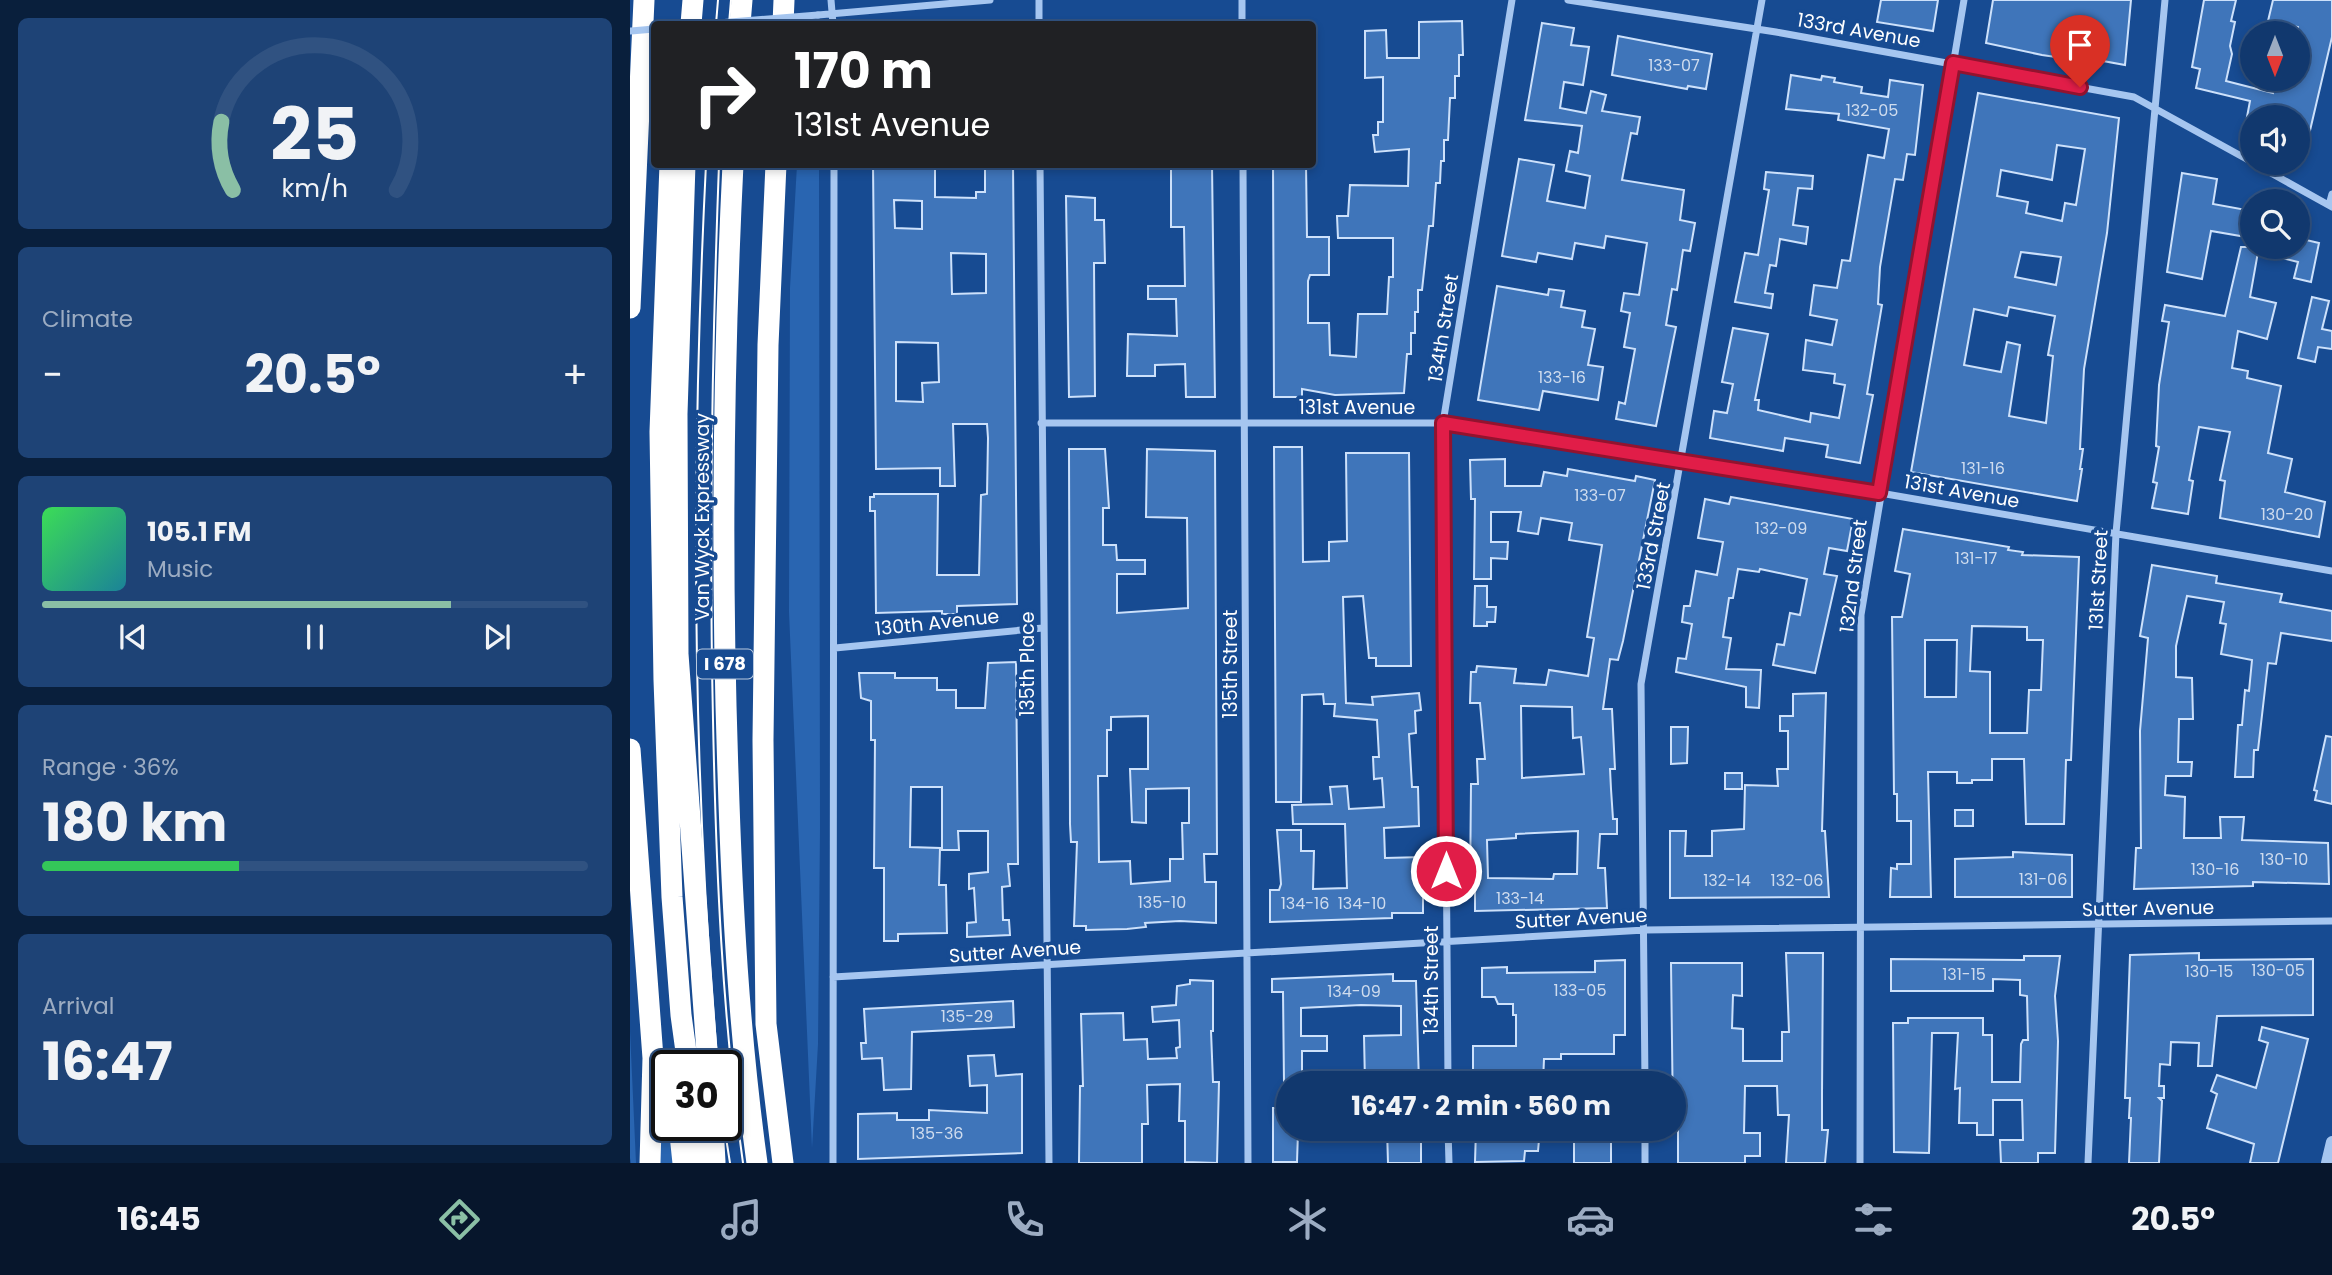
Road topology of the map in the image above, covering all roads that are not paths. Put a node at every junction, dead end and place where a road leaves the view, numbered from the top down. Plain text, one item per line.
1 (644, 0) edge
2 (678, 0) edge
3 (693, 0) edge
4 (742, 0) edge
5 (784, 0) edge
6 (831, 0) edge
7 (990, 0) edge
8 (1039, 0) edge
9 (1242, 0) edge
10 (1512, 0) edge
11 (1568, 0) edge
12 (1762, 0) edge
13 (1964, 0) edge
14 (2165, 0) edge
15 (832, 14) junction
16 (677, 21) edge
17 (691, 21) edge
18 (740, 21) edge
19 (743, 21) edge
20 (783, 21) edge
21 (833, 21) edge
22 (1039, 21) edge
23 (1242, 21) edge
24 (651, 29) edge
25 (1757, 29) junction
26 (631, 31) edge
27 (1953, 63) junction
28 (2153, 107) junction
29 (2240, 155) edge
30 (670, 168) edge
31 (685, 168) edge
32 (733, 168) edge
33 (776, 168) edge
34 (834, 168) edge
35 (1040, 168) edge
36 (1243, 168) edge
37 (2276, 175) edge
38 (2332, 194) edge
39 (2331, 206) edge
40 (630, 308) edge
41 (1244, 422) junction
42 (1041, 423) junction
43 (1443, 423) junction
44 (1683, 459) junction
45 (1879, 493) junction
46 (2116, 533) junction
47 (2332, 570) edge
48 (1043, 628) junction
49 (835, 648) junction
50 (630, 749) edge
51 (2332, 920) edge
52 (1859, 925) junction
53 (2099, 925) junction
54 (1645, 930) junction
55 (1446, 942) junction
56 (1248, 953) junction
57 (1046, 965) junction
58 (833, 977) junction
59 (652, 1050) edge
60 (686, 1050) edge
61 (707, 1050) edge
62 (1448, 1071) edge
63 (1645, 1071) edge
64 (651, 1128) edge
65 (681, 1141) edge
66 (700, 1141) edge
67 (714, 1141) edge
68 (1448, 1141) edge
69 (1645, 1141) edge
70 (2332, 1142) edge
71 (650, 1163) edge
72 (683, 1163) edge
73 (703, 1163) edge
74 (716, 1163) edge
75 (757, 1163) edge
76 (783, 1163) edge
77 (833, 1163) edge
78 (1049, 1163) edge
79 (1248, 1163) edge
80 (1449, 1163) edge
81 (1645, 1163) edge
82 (1860, 1163) edge
83 (2088, 1163) edge
84 (2328, 1163) edge

1 - 40 highway
2 - 16 highway
3 - 17 highway
4 - 18 highway
5 - 20 highway
6 - 15 street
7 - 15 street
8 - 22 street
9 - 23 street
10 - 43 street, 134th Street
11 - 25 street, 133rd Avenue
12 - 25 street, 133rd Street
13 - 27 street, 132nd Street
14 - 28 street, 131st Street
15 - 19 street, bridge
15 - 21 street
24 - 26 street, bridge
25 - 27 street, 133rd Avenue
25 - 44 street, 133rd Street
27 - 28 street, 133rd Avenue
27 - 45 street, 132nd Street
28 - 29 street, 133rd Avenue
28 - 46 street, 131st Street
30 - 60 highway
31 - 61 highway, Van Wyck Expressway / I 678
32 - 75 highway, Van Wyck Expressway / I 678
33 - 76 highway
34 - 49 street
35 - 42 street, 135th Place
36 - 41 street, 135th Street
37 - 39 street, 133rd Avenue
38 - 39 street
41 - 42 street, 131st Avenue
41 - 43 street, 131st Avenue
41 - 56 street, 135th Street
42 - 48 street, 135th Place
43 - 44 street, 131st Avenue
43 - 55 street, 134th Street
44 - 45 street, 131st Avenue
44 - 54 street, 133rd Street
45 - 46 street, 131st Avenue
45 - 52 street, 132nd Street
46 - 47 street, 131st Avenue
46 - 53 street, 131st Street
48 - 49 street, 130th Avenue
48 - 57 street, 135th Place
49 - 58 street
50 - 59 highway
51 - 53 street, Sutter Avenue
52 - 53 street, Sutter Avenue
52 - 54 street, Sutter Avenue
52 - 82 street, 132nd Street
53 - 83 street, 131st Street
54 - 55 street, Sutter Avenue
54 - 63 street, 133rd Street
55 - 56 street, Sutter Avenue
55 - 62 street, 134th Street
56 - 57 street, Sutter Avenue
56 - 79 street, 135th Street
57 - 58 street, Sutter Avenue
57 - 78 street, 135th Place
58 - 77 street
64 - 71 highway
65 - 72 highway
66 - 73 highway
67 - 74 highway
68 - 80 street
69 - 81 street
70 - 84 street

